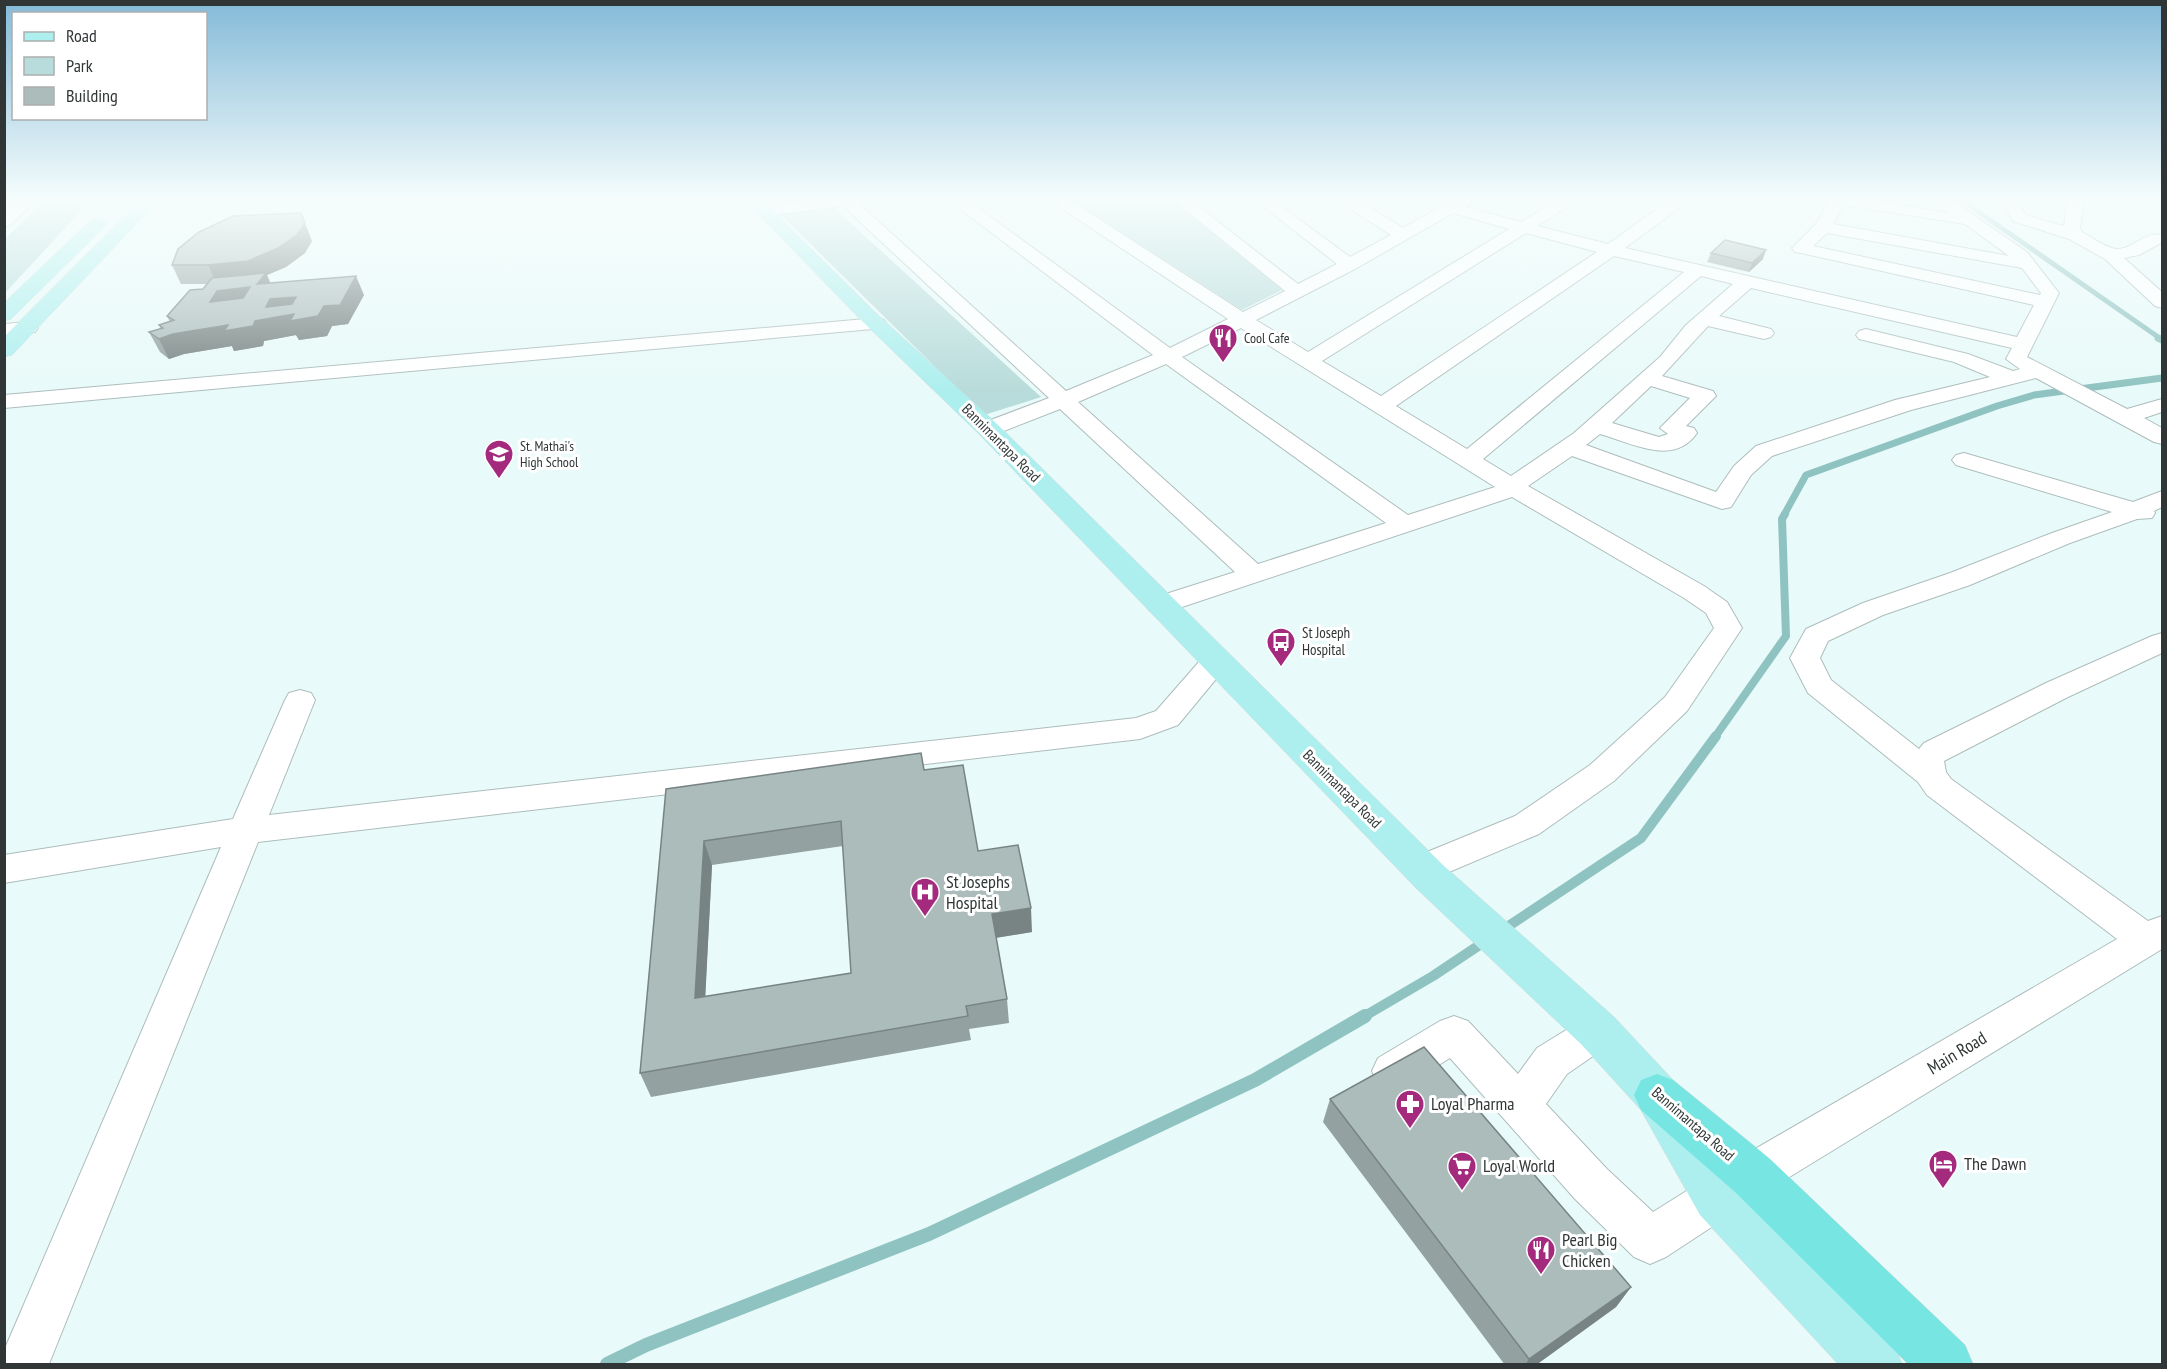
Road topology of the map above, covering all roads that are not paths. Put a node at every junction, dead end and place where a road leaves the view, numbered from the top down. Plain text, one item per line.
1 (57, 263) edge
2 (90, 263) edge
3 (816, 263) edge
4 (914, 263) edge
5 (1044, 263) edge
6 (1156, 263) edge
7 (1261, 263) edge
8 (1345, 263) edge
9 (1354, 263) edge
10 (1467, 263) edge
11 (1592, 263) edge
12 (1666, 263) edge
13 (1858, 263) edge
14 (1869, 263) edge
15 (2020, 263) edge
16 (2120, 263) edge
17 (2027, 264) joint
18 (1349, 266) junction
19 (1697, 270) junction
20 (1746, 282) junction
21 (1297, 292) junction
22 (1823, 299) junction
23 (2045, 302) junction
24 (2163, 302) edge
25 (4, 315) edge
26 (1705, 319) junction
27 (1242, 320) junction
28 (877, 324) junction
29 (28, 328) junction
30 (4, 330) edge
31 (1764, 333) dead end
32 (1866, 335) dead end
33 (2024, 345) junction
34 (4, 350) edge
35 (1168, 356) junction
36 (1308, 361) junction
37 (2045, 374) junction
38 (1646, 378) junction
39 (2012, 378) junction
40 (1064, 400) junction
41 (4, 402) edge
42 (2163, 405) edge
43 (1381, 406) junction
44 (2125, 417) junction
45 (1596, 425) junction
46 (988, 429) junction
47 (2163, 437) edge
48 (1569, 447) junction
49 (1468, 460) junction
50 (1964, 460) dead end
51 (1511, 486) junction
52 (2154, 509) edge
53 (1404, 524) junction
54 (1252, 573) junction
55 (1160, 605) junction
56 (2163, 642) edge
57 (1215, 662) junction
58 (300, 700) dead end
59 (1930, 774) junction
60 (248, 830) junction
61 (4, 869) edge
62 (1427, 873) junction
63 (2154, 935) edge
64 (1587, 1021) junction
65 (1364, 1088) edge
66 (1520, 1106) junction
67 (1735, 1187) junction
68 (24, 1365) edge
69 (1875, 1365) edge
70 (1946, 1365) edge

1 - 25 main road
2 - 29 main road
3 - 28 main road, Bannimantapa Road
4 - 40 street
5 - 35 street
6 - 27 street
7 - 21 street
8 - 18 street
9 - 18 street
10 - 36 street
11 - 43 street
12 - 19 street
13 - 22 street
14 - 23 street
15 - 17 street
16 - 24 street
17 - 23 street
18 - 21 street
19 - 20 street
19 - 49 street
20 - 22 street
20 - 26 street
21 - 27 street
22 - 33 street
23 - 33 street
26 - 31 street
26 - 38 street
27 - 35 street
27 - 36 street
28 - 41 street
28 - 46 main road, Bannimantapa Road
29 - 30 street
29 - 34 main road
32 - 39 street
33 - 37 street
35 - 40 street
35 - 53 street
36 - 43 street
37 - 39 street
37 - 44 street
38 - 45 street
38 - 45 street
39 - 48 street
40 - 46 street
40 - 54 street
42 - 44 street
43 - 49 street
44 - 47 street
45 - 48 street
46 - 55 main road, Bannimantapa Road
48 - 51 street
49 - 51 street
50 - 52 street
51 - 53 street
51 - 62 street
52 - 59 street
53 - 54 street
54 - 55 street
55 - 57 main road, Bannimantapa Road
56 - 59 street
57 - 60 street
57 - 62 main road, Bannimantapa Road
58 - 60 street
59 - 63 street
60 - 61 street
60 - 68 street
62 - 64 main road, Bannimantapa Road
63 - 67 street, Main Road
64 - 66 street
64 - 67 main road, Bannimantapa Road
65 - 66 street
66 - 67 street, Main Road
67 - 69 main road, Bannimantapa Road
67 - 70 highway

